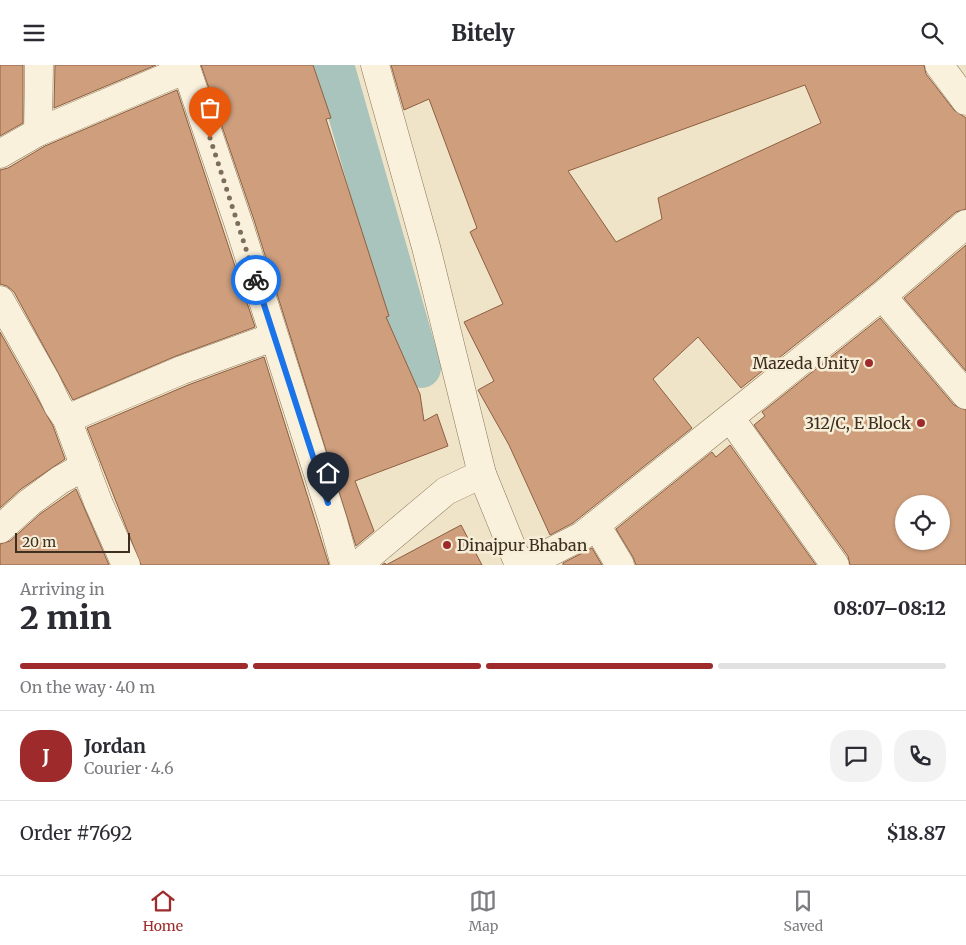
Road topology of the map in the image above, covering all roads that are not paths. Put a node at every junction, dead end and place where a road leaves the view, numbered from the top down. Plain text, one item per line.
1 (39, 65) edge
2 (375, 65) edge
3 (939, 65) edge
4 (186, 67) edge
5 (966, 101) edge
6 (38, 132) junction
7 (0, 153) edge
8 (965, 225) edge
9 (882, 296) junction
10 (0, 301) edge
11 (273, 337) junction
12 (966, 395) edge
13 (67, 419) junction
14 (731, 419) junction
15 (85, 466) junction
16 (482, 474) junction
17 (596, 525) junction
18 (0, 529) edge
19 (126, 565) edge
20 (345, 565) edge
21 (358, 565) edge
22 (519, 565) edge
23 (526, 565) edge
24 (620, 565) edge
25 (835, 565) edge

1 - 6 street
2 - 16 street
3 - 5 street
4 - 6 street
4 - 11 street
6 - 7 street
8 - 9 street
9 - 12 street
9 - 14 street
10 - 13 street
11 - 13 street
11 - 20 street
13 - 15 street
14 - 17 street
14 - 25 street
15 - 18 street
15 - 19 street
16 - 21 street
16 - 22 street
17 - 23 street
17 - 24 street

